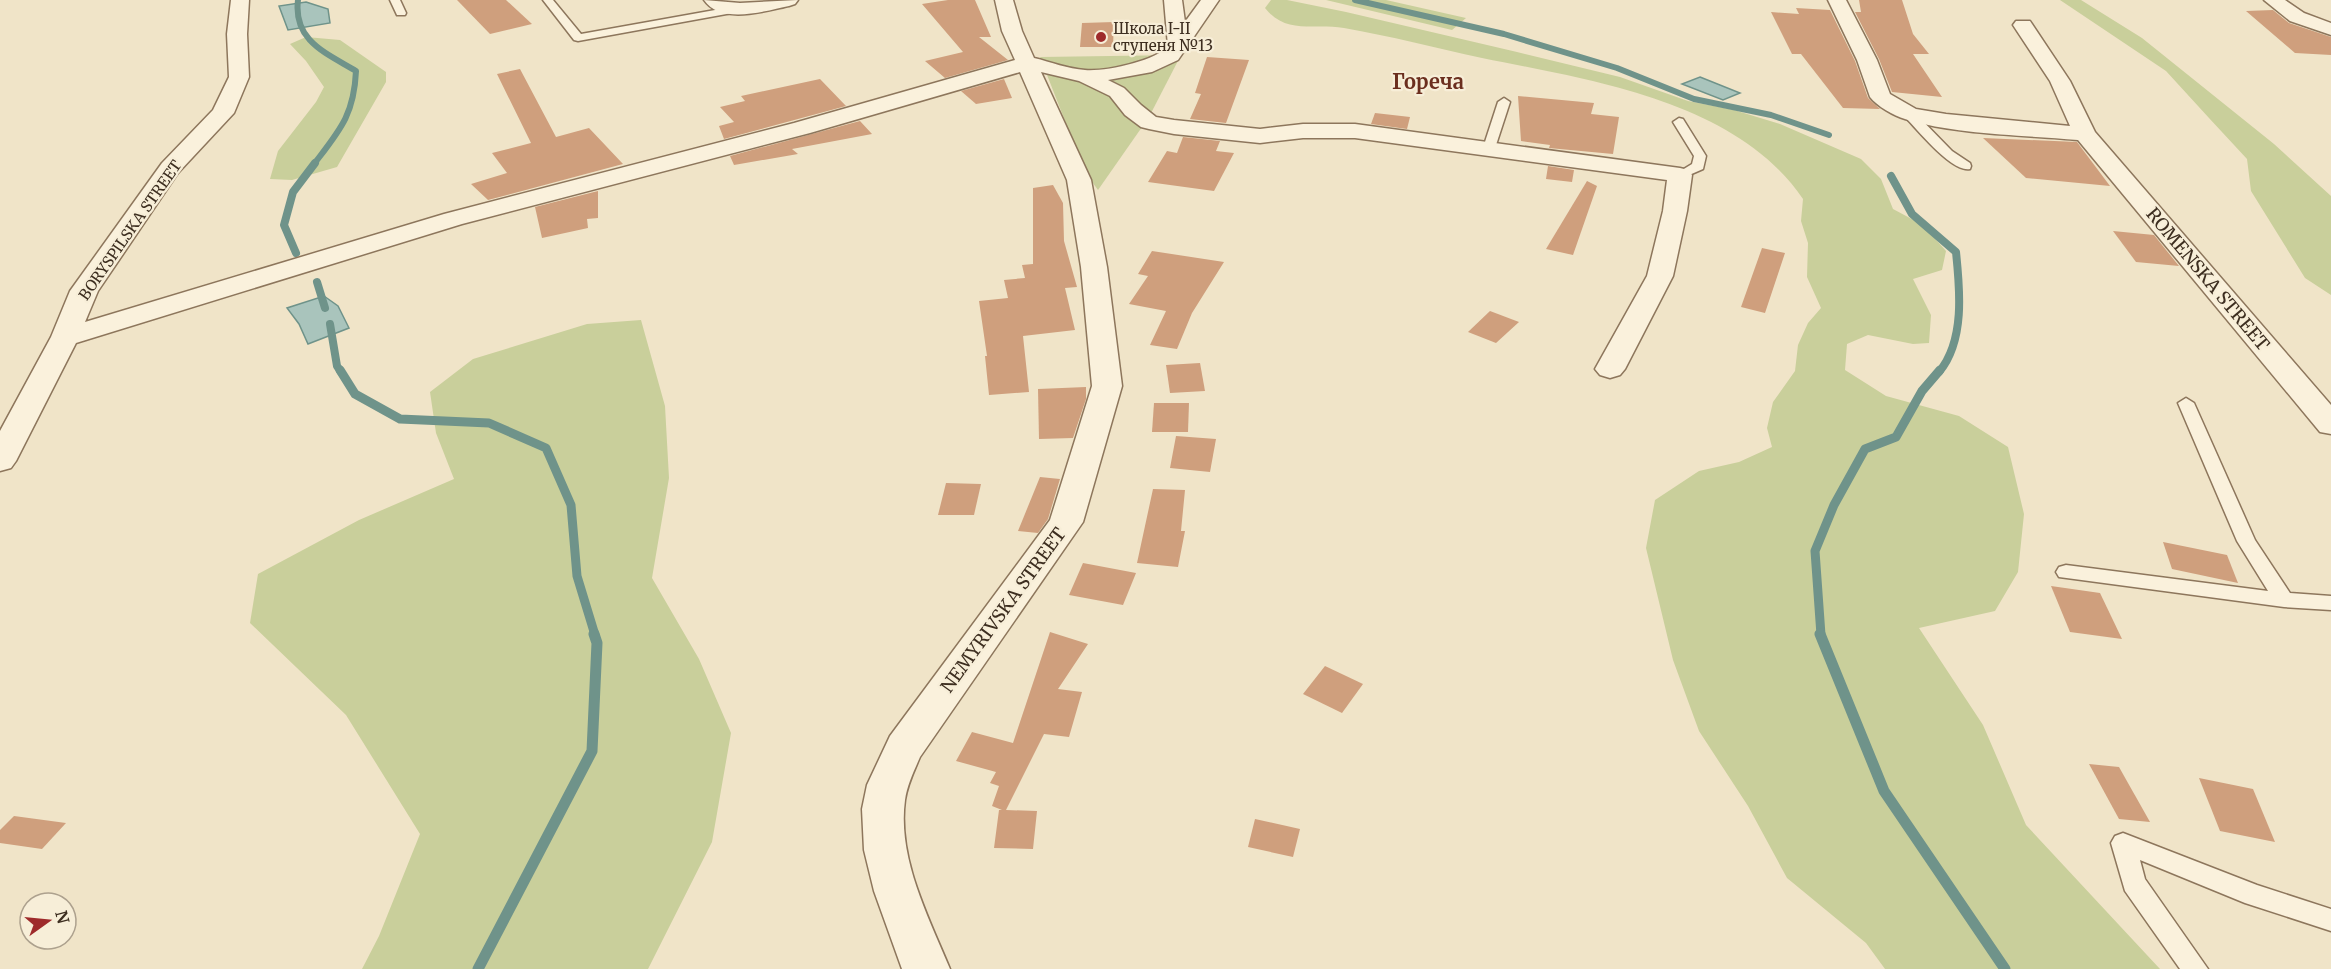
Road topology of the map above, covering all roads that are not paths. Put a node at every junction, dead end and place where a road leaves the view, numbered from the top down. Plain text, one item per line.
1 (240, 0) edge
2 (395, 0) edge
3 (548, 0) edge
4 (713, 0) edge
5 (789, 0) edge
6 (1004, 0) edge
7 (1173, 0) edge
8 (1210, 0) edge
9 (1837, 0) edge
10 (2273, 0) edge
11 (745, 8) junction
12 (401, 13) dead end
13 (2024, 25) dead end
14 (2331, 29) edge
15 (1178, 46) junction
16 (1028, 63) junction
17 (1086, 77) junction
18 (1504, 102) dead end
19 (1909, 114) junction
20 (1679, 122) dead end
21 (2085, 134) junction
22 (1489, 148) junction
23 (1965, 166) dead end
24 (1680, 175) junction
25 (64, 337) junction
26 (1610, 369) dead end
27 (2186, 403) dead end
28 (2331, 425) edge
29 (0, 461) edge
30 (2066, 572) dead end
31 (2284, 600) junction
32 (2331, 603) edge
33 (2331, 920) edge
34 (926, 969) edge
35 (2195, 969) edge

1 - 25 street, BORYSPILSKA STREET
2 - 12 lane
3 - 11 lane
4 - 11 street
5 - 11 street
6 - 16 street, NEMYRIVSKA STREET
7 - 15 street
8 - 15 street
9 - 19 street
10 - 14 street
13 - 21 street, ROMENSKA STREET
15 - 17 street
16 - 17 street
16 - 25 street
16 - 34 street, NEMYRIVSKA STREET
17 - 22 street
18 - 22 lane
19 - 21 street
19 - 23 lane
20 - 24 lane
21 - 28 street, ROMENSKA STREET
22 - 24 street
24 - 26 street
25 - 29 street, BORYSPILSKA STREET
27 - 31 lane
30 - 31 lane
31 - 32 lane
33 - 35 lane

